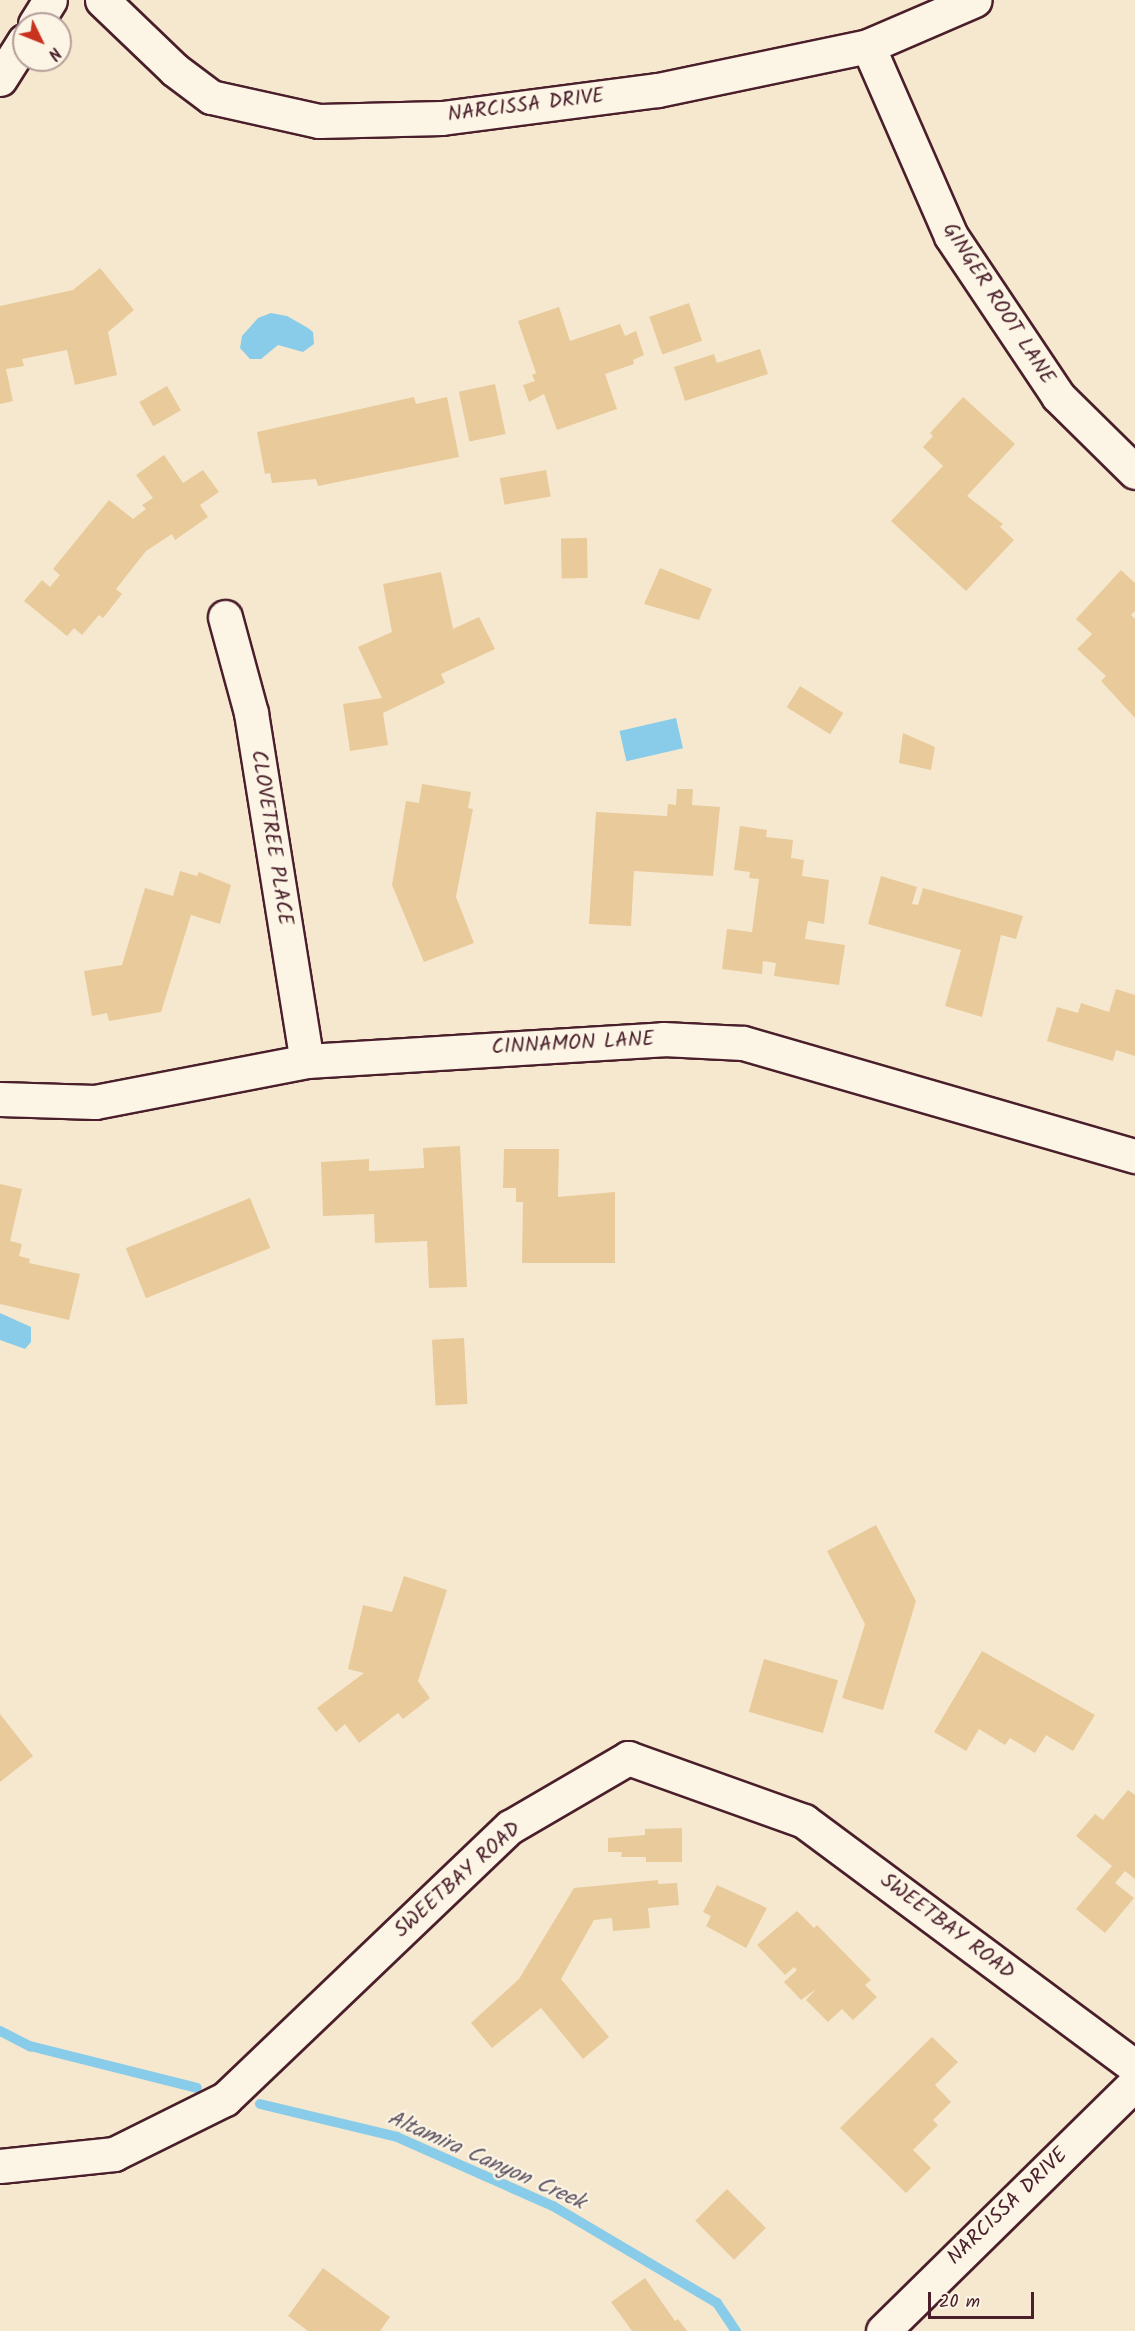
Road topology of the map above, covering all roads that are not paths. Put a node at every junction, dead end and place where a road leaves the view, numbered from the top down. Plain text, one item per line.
1 (102, 0) edge
2 (975, 0) edge
3 (868, 45) junction
4 (12, 60) edge
5 (0, 79) edge
6 (1135, 472) edge
7 (225, 617) dead end
8 (307, 1061) junction
9 (0, 1099) edge
10 (1135, 1156) edge
11 (1135, 2067) edge
12 (1135, 2083) edge
13 (0, 2166) edge
14 (883, 2331) edge

1 - 3 street, NARCISSA DRIVE
2 - 3 street, NARCISSA DRIVE
3 - 6 street, GINGER ROOT LANE
4 - 5 street
7 - 8 street, CLOVETREE PLACE
8 - 9 street, CINNAMON LANE
8 - 10 street, CINNAMON LANE
11 - 13 street, SWEETBAY ROAD
12 - 14 street, NARCISSA DRIVE

